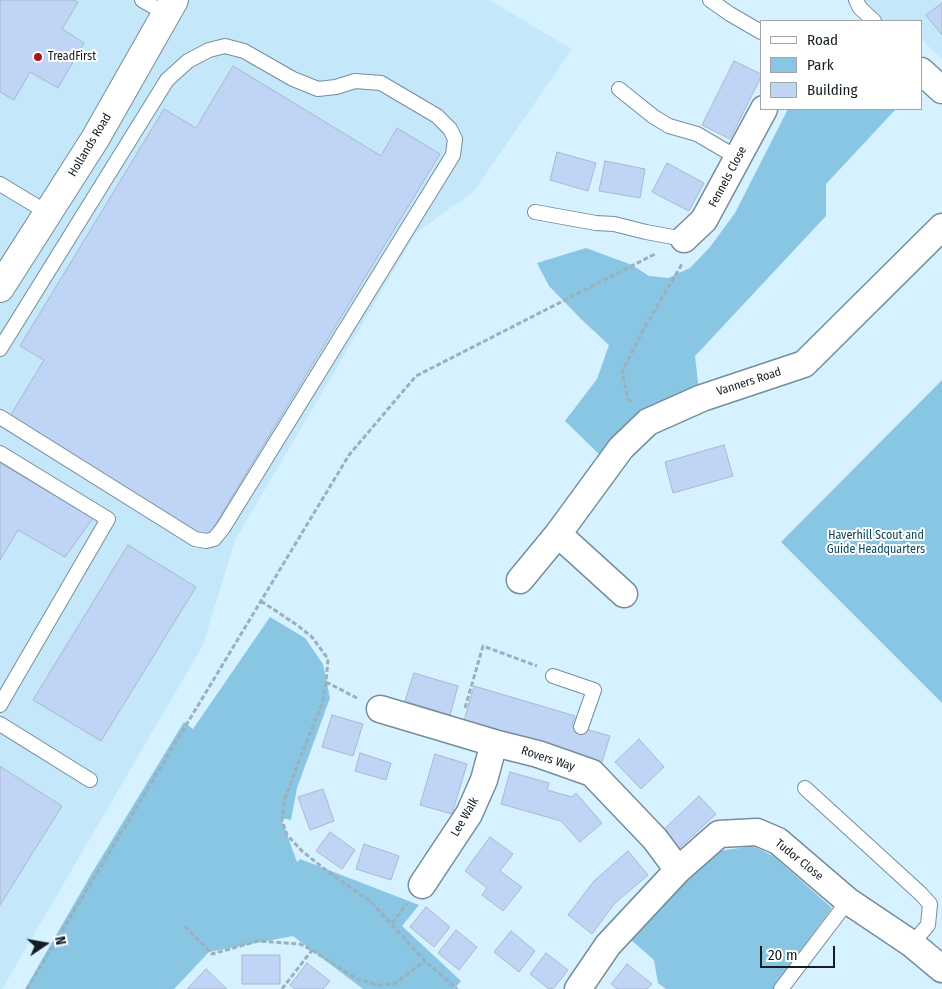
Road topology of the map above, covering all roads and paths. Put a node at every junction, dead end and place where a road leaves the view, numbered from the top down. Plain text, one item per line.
1 (142, 0) edge
2 (710, 0) edge
3 (856, 0) edge
4 (170, 7) edge
5 (873, 20) edge
6 (760, 31) edge
7 (619, 90) dead end
8 (763, 110) edge
9 (738, 158) junction
10 (0, 184) edge
11 (534, 212) dead end
12 (48, 214) junction
13 (942, 227) edge
14 (685, 248) junction
15 (0, 288) edge
16 (0, 349) edge
17 (0, 417) edge
18 (648, 422) junction
19 (0, 453) edge
20 (558, 534) junction
21 (520, 580) dead end
22 (624, 594) dead end
23 (261, 601) junction
24 (553, 676) joint
25 (326, 682) junction
26 (0, 705) edge
27 (380, 709) joint
28 (0, 724) edge
29 (582, 727) dead end
30 (458, 732) junction
31 (494, 743) junction
32 (90, 780) dead end
33 (805, 788) dead end
34 (678, 870) junction
35 (422, 885) dead end
36 (848, 900) junction
37 (186, 926) dead end
38 (912, 944) junction
39 (312, 950) junction
40 (425, 961) junction
41 (942, 968) edge
42 (27, 989) edge
43 (282, 989) edge
44 (456, 989) edge
45 (578, 989) edge
46 (781, 989) edge

1 - 4 lane
2 - 6 lane
3 - 5 lane
4 - 12 street, Hollands Road
7 - 9 lane
8 - 9 street, Fennels Close
9 - 14 street, Fennels Close
10 - 12 lane
11 - 14 lane
12 - 15 street, Hollands Road
13 - 18 street, Vanners Road
14 - 18 path
14 - 23 path
16 - 17 lane
18 - 20 street, Vanners Road
19 - 26 lane
20 - 21 street, Vanners Road
20 - 22 street
23 - 25 path
23 - 42 path
24 - 29 lane
24 - 30 path
25 - 27 path
25 - 40 path
27 - 30 street, Rovers Way
28 - 32 lane
30 - 31 street, Rovers Way
31 - 34 street, Rovers Way
31 - 35 street, Lee Walk
33 - 38 lane
34 - 36 street, Tudor Close
34 - 45 street, Tudor Close
36 - 38 street, Tudor Close
36 - 46 lane
37 - 39 path
38 - 41 street, Tudor Close
39 - 40 path
39 - 43 path
40 - 44 path

